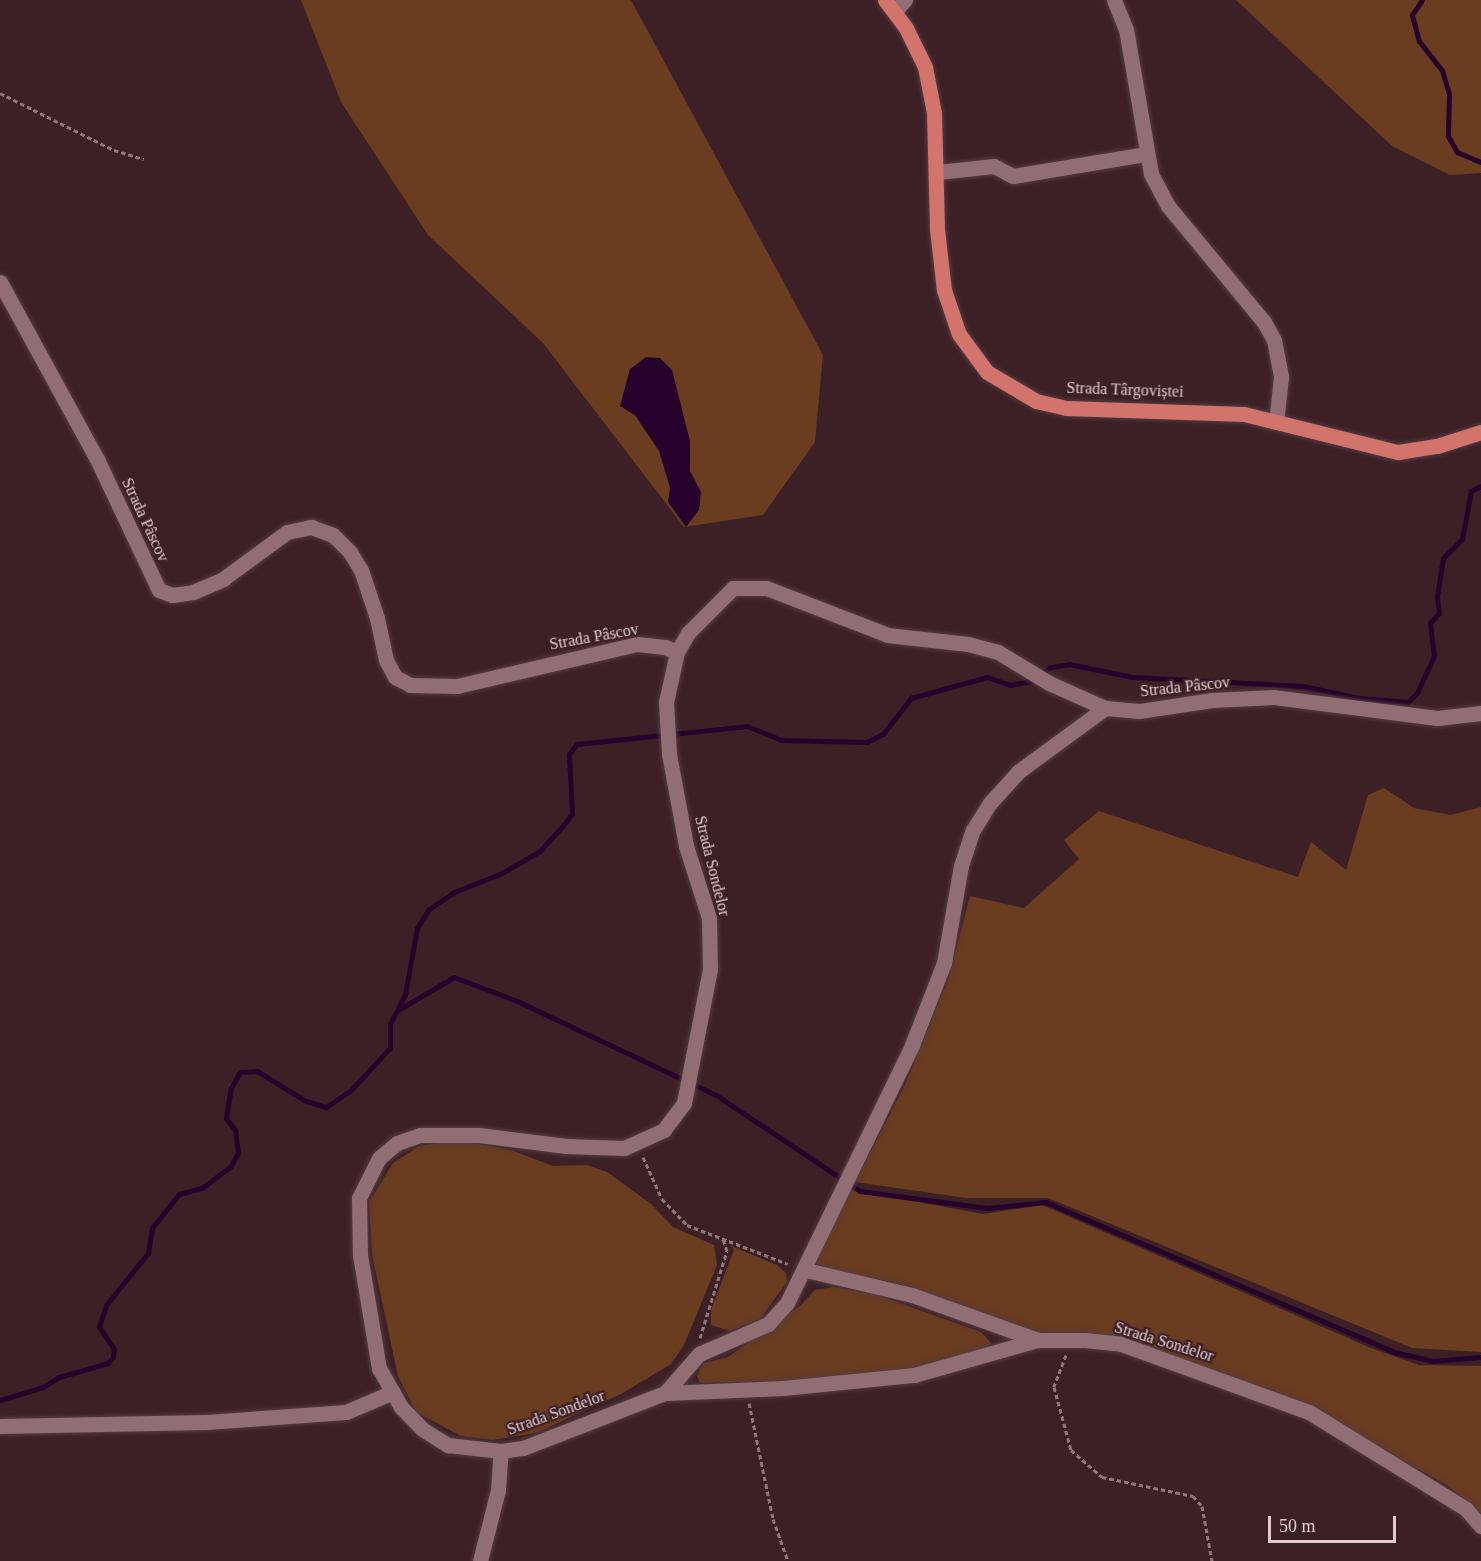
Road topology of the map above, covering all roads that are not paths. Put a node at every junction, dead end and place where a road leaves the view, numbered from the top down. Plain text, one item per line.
1 (1114, 0) edge
2 (895, 4) edge
3 (1146, 154) junction
4 (938, 172) junction
5 (0, 282) edge
6 (1276, 422) junction
7 (1481, 432) edge
8 (677, 652) junction
9 (1105, 708) junction
10 (1481, 713) edge
11 (806, 1270) junction
12 (1038, 1340) junction
13 (393, 1392) junction
14 (665, 1393) junction
15 (0, 1426) edge
16 (501, 1451) junction
17 (1481, 1526) edge
18 (480, 1561) edge

1 - 3 street
2 - 4 main road, Strada Târgoviștei
3 - 4 street
3 - 6 street
4 - 6 main road, Strada Târgoviștei
5 - 8 street, Strada Pâscov
6 - 7 main road, Strada Târgoviștei
8 - 9 street, Strada Pâscov
8 - 13 street, Strada Sondelor
9 - 10 street, Strada Pâscov
9 - 11 street
11 - 12 street
11 - 14 street
12 - 14 street, Strada Sondelor
12 - 17 street, Strada Sondelor
13 - 15 street
13 - 16 street, Strada Sondelor
14 - 16 street, Strada Sondelor
16 - 18 street

